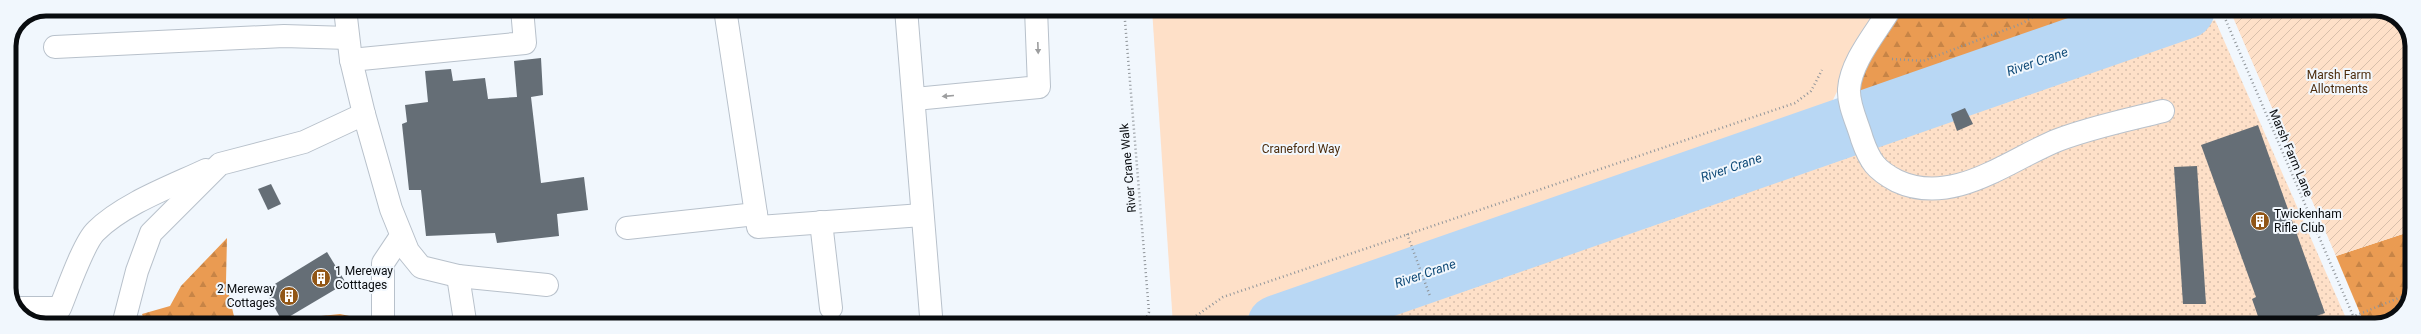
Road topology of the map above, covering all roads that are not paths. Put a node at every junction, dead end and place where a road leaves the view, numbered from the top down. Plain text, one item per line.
1 (346, 16) edge
2 (523, 16) edge
3 (726, 16) edge
4 (907, 16) edge
5 (1036, 16) edge
6 (1886, 16) edge
7 (348, 38) junction
8 (55, 47) dead end
9 (351, 60) junction
10 (915, 99) junction
11 (2163, 111) dead end
12 (364, 114) junction
13 (220, 164) junction
14 (756, 214) junction
15 (922, 215) junction
16 (821, 222) junction
17 (627, 228) dead end
18 (401, 236) junction
19 (458, 276) junction
20 (547, 284) dead end
21 (23, 308) edge
22 (831, 308) dead end
23 (931, 316) dead end
24 (125, 318) edge
25 (383, 318) edge
26 (465, 318) edge

1 - 7 lane
2 - 9 lane
3 - 14 lane
4 - 10 lane
5 -> 10 lane
6 - 11 lane
7 - 8 lane
7 - 9 lane
9 - 12 lane
10 - 15 lane
12 - 13 lane
12 - 18 lane
13 - 21 lane
13 - 24 lane
14 - 16 lane
14 - 17 lane
15 - 16 lane
15 - 23 lane
16 - 22 lane
18 - 19 lane
18 - 25 lane
19 - 20 lane
19 - 26 lane

